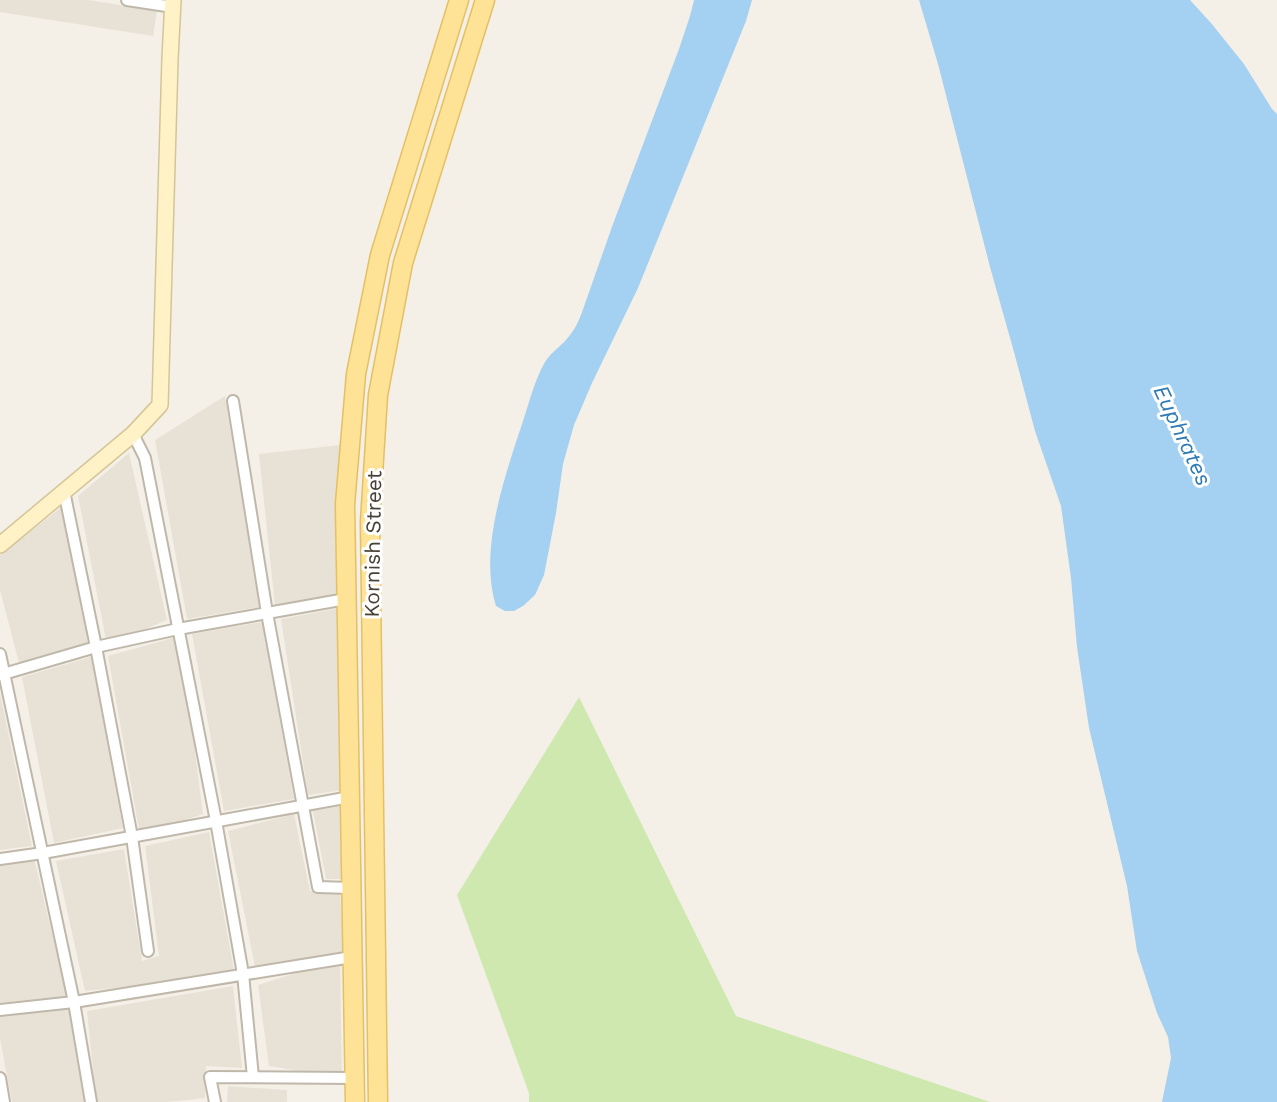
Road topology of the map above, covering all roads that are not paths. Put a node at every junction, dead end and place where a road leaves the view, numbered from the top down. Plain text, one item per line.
1 (127, 0) edge
2 (459, 0) edge
3 (484, 0) edge
4 (173, 4) edge
5 (233, 401) dead end
6 (133, 434) junction
7 (64, 491) junction
8 (0, 545) edge
9 (346, 599) junction
10 (267, 613) junction
11 (178, 628) junction
12 (96, 647) junction
13 (0, 654) edge
14 (2, 674) edge
15 (350, 797) junction
16 (302, 806) junction
17 (216, 821) junction
18 (132, 837) junction
19 (43, 853) junction
20 (0, 859) edge
21 (351, 888) junction
22 (148, 951) dead end
23 (352, 957) junction
24 (243, 974) junction
25 (74, 1002) junction
26 (0, 1010) edge
27 (253, 1077) junction
28 (0, 1078) edge
29 (354, 1078) junction
30 (4, 1102) edge
31 (92, 1102) edge
32 (215, 1102) edge
33 (355, 1102) edge
34 (378, 1102) edge

1 - 4 street
2 - 9 main road, Kornish Street
3 - 34 main road, Kornish Street
4 - 6 street
5 - 10 street
6 - 7 street
6 - 11 street
7 - 8 street
7 - 12 street
9 - 10 street
9 - 15 main road, Kornish Street
10 - 11 street
10 - 16 street
11 - 12 street
11 - 17 street
12 - 14 street
12 - 18 street
13 - 14 street
14 - 19 street
15 - 16 street
15 - 21 main road, Kornish Street
16 - 17 street
16 - 21 street
17 - 18 street
17 - 24 street
18 - 19 street
18 - 22 street
19 - 20 street
19 - 25 street
21 - 23 main road, Kornish Street
23 - 24 street
23 - 29 main road, Kornish Street
24 - 25 street
24 - 27 street
25 - 26 street
25 - 31 street
27 - 29 street
27 - 32 street
28 - 30 street
29 - 33 main road, Kornish Street

